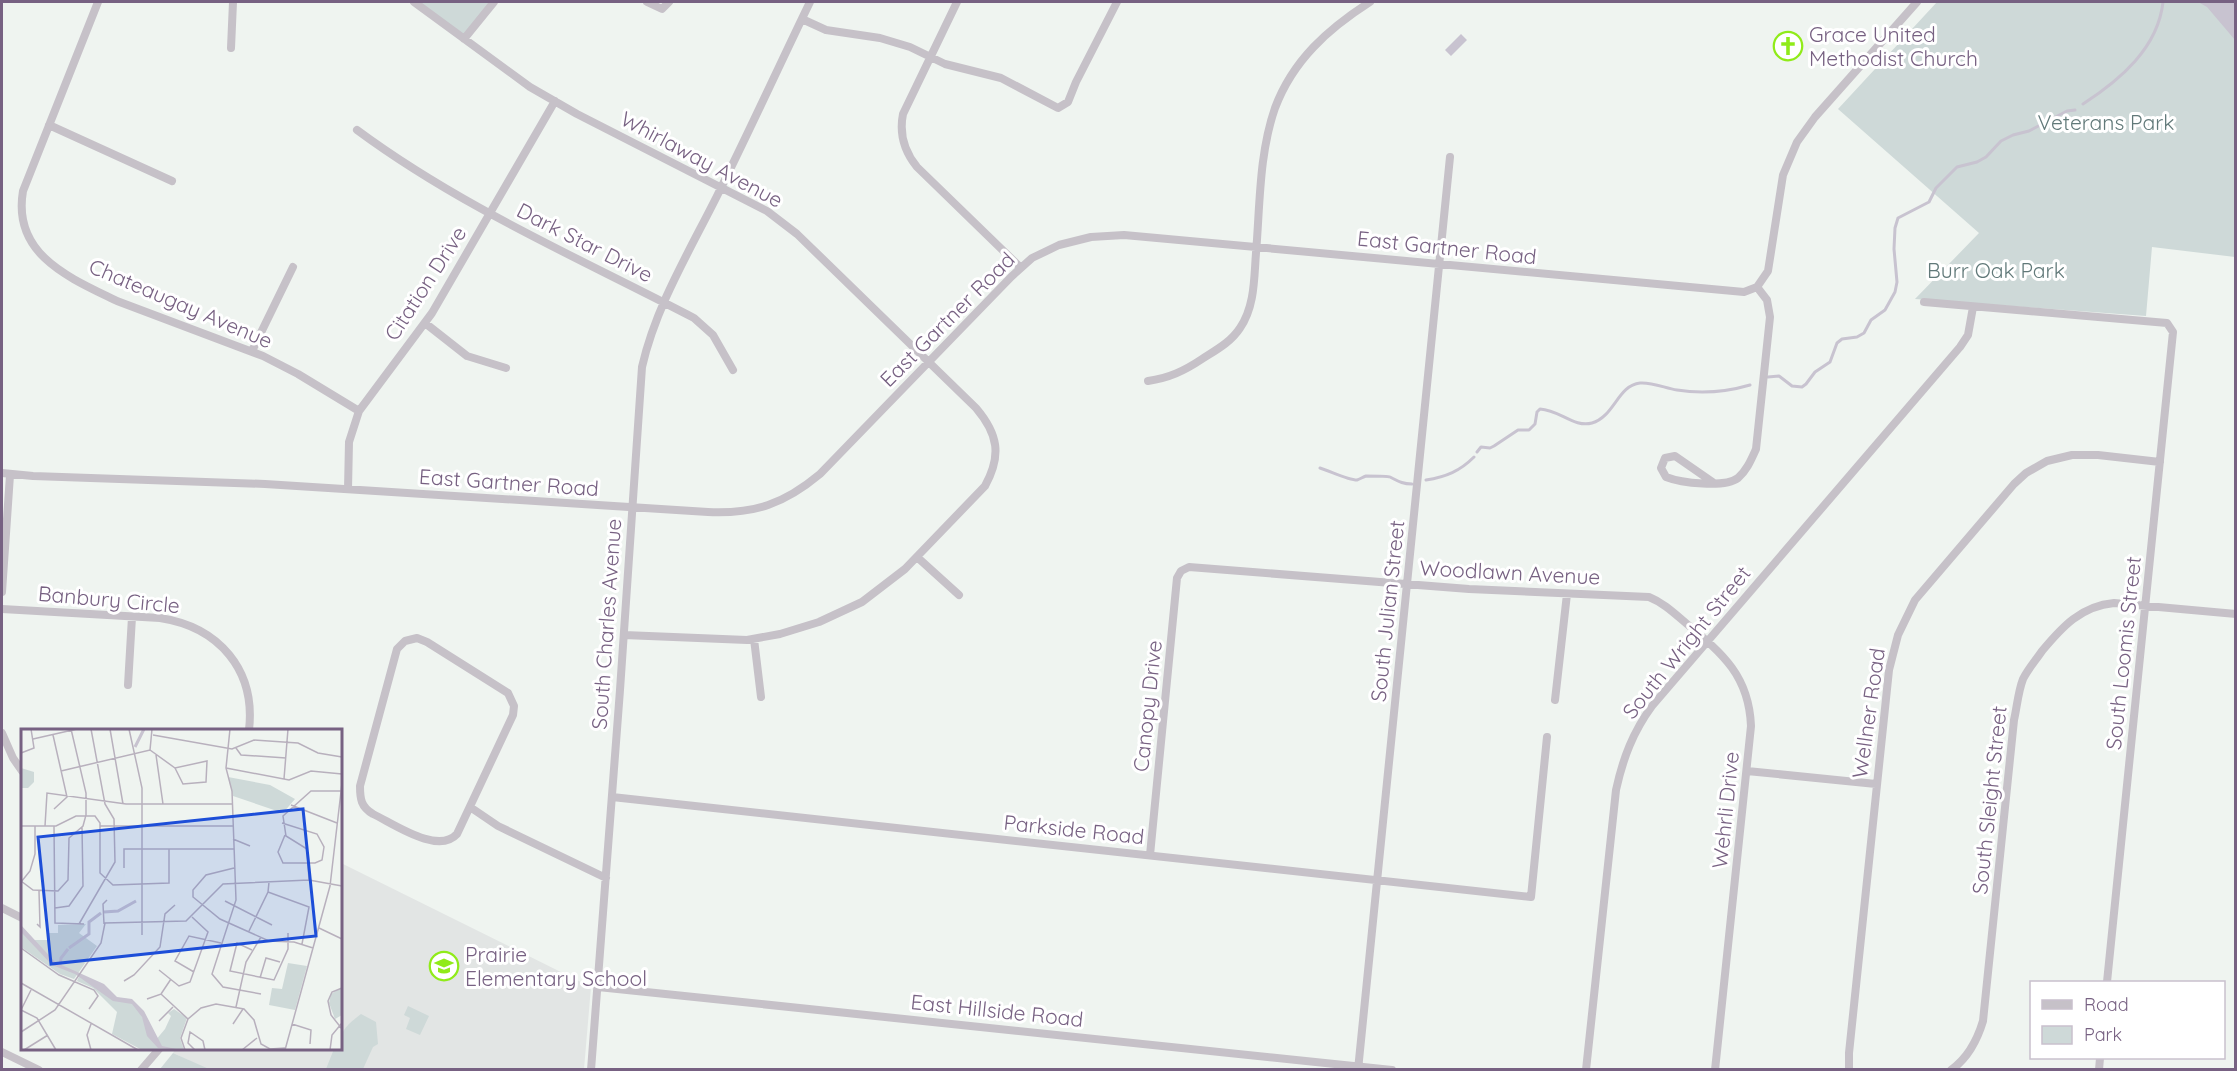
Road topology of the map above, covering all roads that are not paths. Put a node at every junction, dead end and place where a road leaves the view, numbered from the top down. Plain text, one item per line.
1 (98, 2) edge
2 (233, 2) edge
3 (414, 2) edge
4 (494, 2) edge
5 (647, 2) edge
6 (669, 2) edge
7 (810, 2) edge
8 (957, 2) edge
9 (1117, 2) edge
10 (1370, 2) edge
11 (1917, 2) edge
12 (802, 19) junction
13 (464, 39) junction
14 (231, 48) dead end
15 (930, 57) junction
16 (555, 101) junction
17 (49, 125) junction
18 (357, 130) dead end
19 (1450, 157) dead end
20 (172, 181) dead end
21 (722, 187) junction
22 (490, 214) junction
23 (1257, 246) junction
24 (1440, 264) junction
25 (293, 267) dead end
26 (1021, 268) junction
27 (1757, 287) junction
28 (664, 302) junction
29 (1924, 302) dead end
30 (1973, 307) junction
31 (425, 323) junction
32 (252, 351) junction
33 (929, 362) junction
34 (506, 368) dead end
35 (733, 370) dead end
36 (1148, 381) dead end
37 (359, 411) junction
38 (2160, 462) junction
39 (6, 474) edge
40 (1714, 483) junction
41 (348, 489) junction
42 (632, 508) junction
43 (917, 557) junction
44 (1189, 567) joint
45 (1409, 584) junction
46 (2, 592) edge
47 (1567, 594) junction
48 (958, 595) dead end
49 (1649, 597) joint
50 (2146, 606) junction
51 (2, 609) edge
52 (2235, 614) edge
53 (132, 617) junction
54 (624, 635) junction
55 (754, 639) junction
56 (1708, 641) junction
57 (128, 685) dead end
58 (761, 697) dead end
59 (1555, 700) dead end
60 (249, 729) edge
61 (2, 733) edge
62 (1547, 737) dead end
63 (21, 770) edge
64 (1747, 771) junction
65 (1876, 784) junction
66 (612, 797) junction
67 (470, 807) junction
68 (1150, 855) junction
69 (606, 878) junction
70 (1377, 880) junction
71 (2, 908) edge
72 (21, 918) edge
73 (2107, 981) edge
74 (598, 987) junction
75 (158, 1050) edge
76 (2, 1052) edge
77 (1358, 1068) edge
78 (39, 1070) edge
79 (141, 1070) edge
80 (591, 1070) edge
81 (1392, 1070) edge
82 (1586, 1070) edge
83 (1715, 1070) edge
84 (1849, 1070) edge
85 (1950, 1070) edge

1 - 17 street, Chateaugay Avenue
2 - 14 street
3 - 13 street, Whirlaway Avenue
4 - 13 street
5 - 6 street
7 - 12 street, South Charles Avenue
8 - 15 street
9 - 15 street
10 - 23 street
11 - 27 street
12 - 15 street
12 - 21 street, South Charles Avenue
13 - 16 street, Whirlaway Avenue
15 - 26 street
16 - 21 street, Whirlaway Avenue
16 - 22 street, Citation Drive
17 - 20 street
17 - 32 street, Chateaugay Avenue
18 - 22 street, Dark Star Drive
19 - 24 street, South Julian Street
21 - 28 street, South Charles Avenue
21 - 33 street, Whirlaway Avenue
22 - 28 street, Dark Star Drive
22 - 31 street, Citation Drive
23 - 24 street, East Gartner Road
23 - 26 street, East Gartner Road
23 - 36 street
24 - 27 street, East Gartner Road
24 - 45 street, South Julian Street
25 - 32 street
26 - 33 street, East Gartner Road
27 - 40 street
28 - 35 street, Dark Star Drive
28 - 42 street, South Charles Avenue
29 - 30 street
30 - 38 street, South Loomis Street
30 - 56 street, South Wright Street
31 - 34 street
31 - 37 street, Citation Drive
32 - 37 street, Chateaugay Avenue
33 - 42 street, East Gartner Road
33 - 43 street, Whirlaway Avenue
37 - 41 street, Citation Drive
38 - 50 street, South Loomis Street
38 - 65 street, Wellner Road
39 - 41 street, East Gartner Road
39 - 46 street
40 - 40 street
41 - 42 street, East Gartner Road
42 - 54 street, South Charles Avenue
43 - 48 street
43 - 55 street, Whirlaway Avenue
44 - 45 street, Woodlawn Avenue
44 - 68 street, Canopy Drive
45 - 47 street, Woodlawn Avenue
45 - 70 street, South Julian Street
47 - 49 street, Woodlawn Avenue
47 - 59 street
49 - 56 street, Wehrli Drive
50 - 52 street, South Sleight Street
50 - 73 street, South Loomis Street
50 - 85 street, South Sleight Street
51 - 53 street, Banbury Circle
53 - 57 street
53 - 60 street, Banbury Circle
54 - 55 street, Whirlaway Avenue
54 - 66 street, South Charles Avenue
55 - 58 street
56 - 64 street, Wehrli Drive
56 - 82 street, South Wright Street
61 - 63 street
62 - 70 street, Parkside Road
64 - 65 street
64 - 83 street, Wehrli Drive
65 - 84 street, Wellner Road
66 - 68 street, Parkside Road
66 - 69 street, South Charles Avenue
67 - 67 street
67 - 69 street
68 - 70 street, Parkside Road
69 - 74 street, South Charles Avenue
70 - 77 street, South Julian Street
71 - 72 street
74 - 77 street, East Hillside Road
74 - 80 street, South Charles Avenue
75 - 79 street
76 - 78 street
77 - 81 street, East Hillside Road

